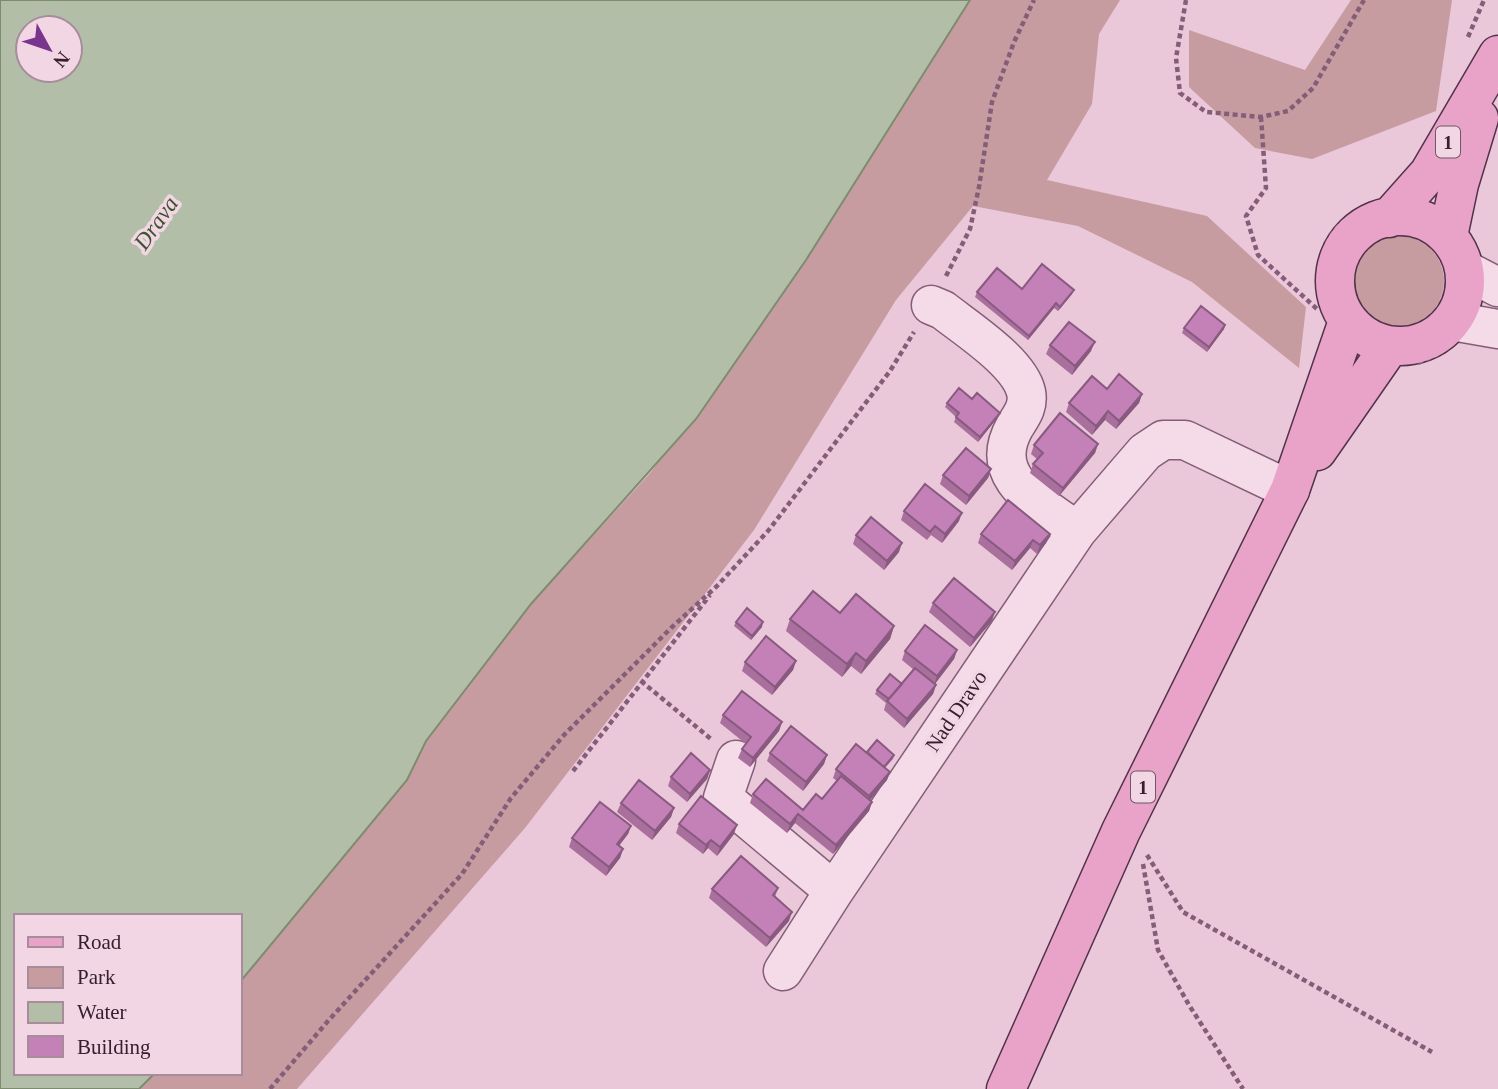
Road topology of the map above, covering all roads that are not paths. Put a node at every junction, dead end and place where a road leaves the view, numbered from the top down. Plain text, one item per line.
1 (1487, 52) edge
2 (1375, 214) junction
3 (1448, 236) junction
4 (1465, 270) junction
5 (1498, 287) edge
6 (931, 305) road end
7 (1336, 318) junction
8 (1498, 329) edge
9 (1452, 334) junction
10 (1401, 355) junction
11 (1290, 490) junction
12 (1077, 531) junction
13 (736, 760) road end
14 (834, 891) junction
15 (783, 971) dead end
16 (1006, 1089) edge

1 - 2 main road, 1
1 - 3 main road, 1
2 - 3 main road
2 - 7 main road, 1
3 - 4 main road
4 - 5 street
4 - 9 main road
6 - 12 street
7 - 10 main road
7 - 11 main road, 1
8 - 9 street
9 - 10 main road
10 - 11 main road, 1
11 - 12 street, Nad Dravo
11 - 16 main road, 1
12 - 14 street, Nad Dravo
13 - 14 street
14 - 15 street, Nad Dravo

